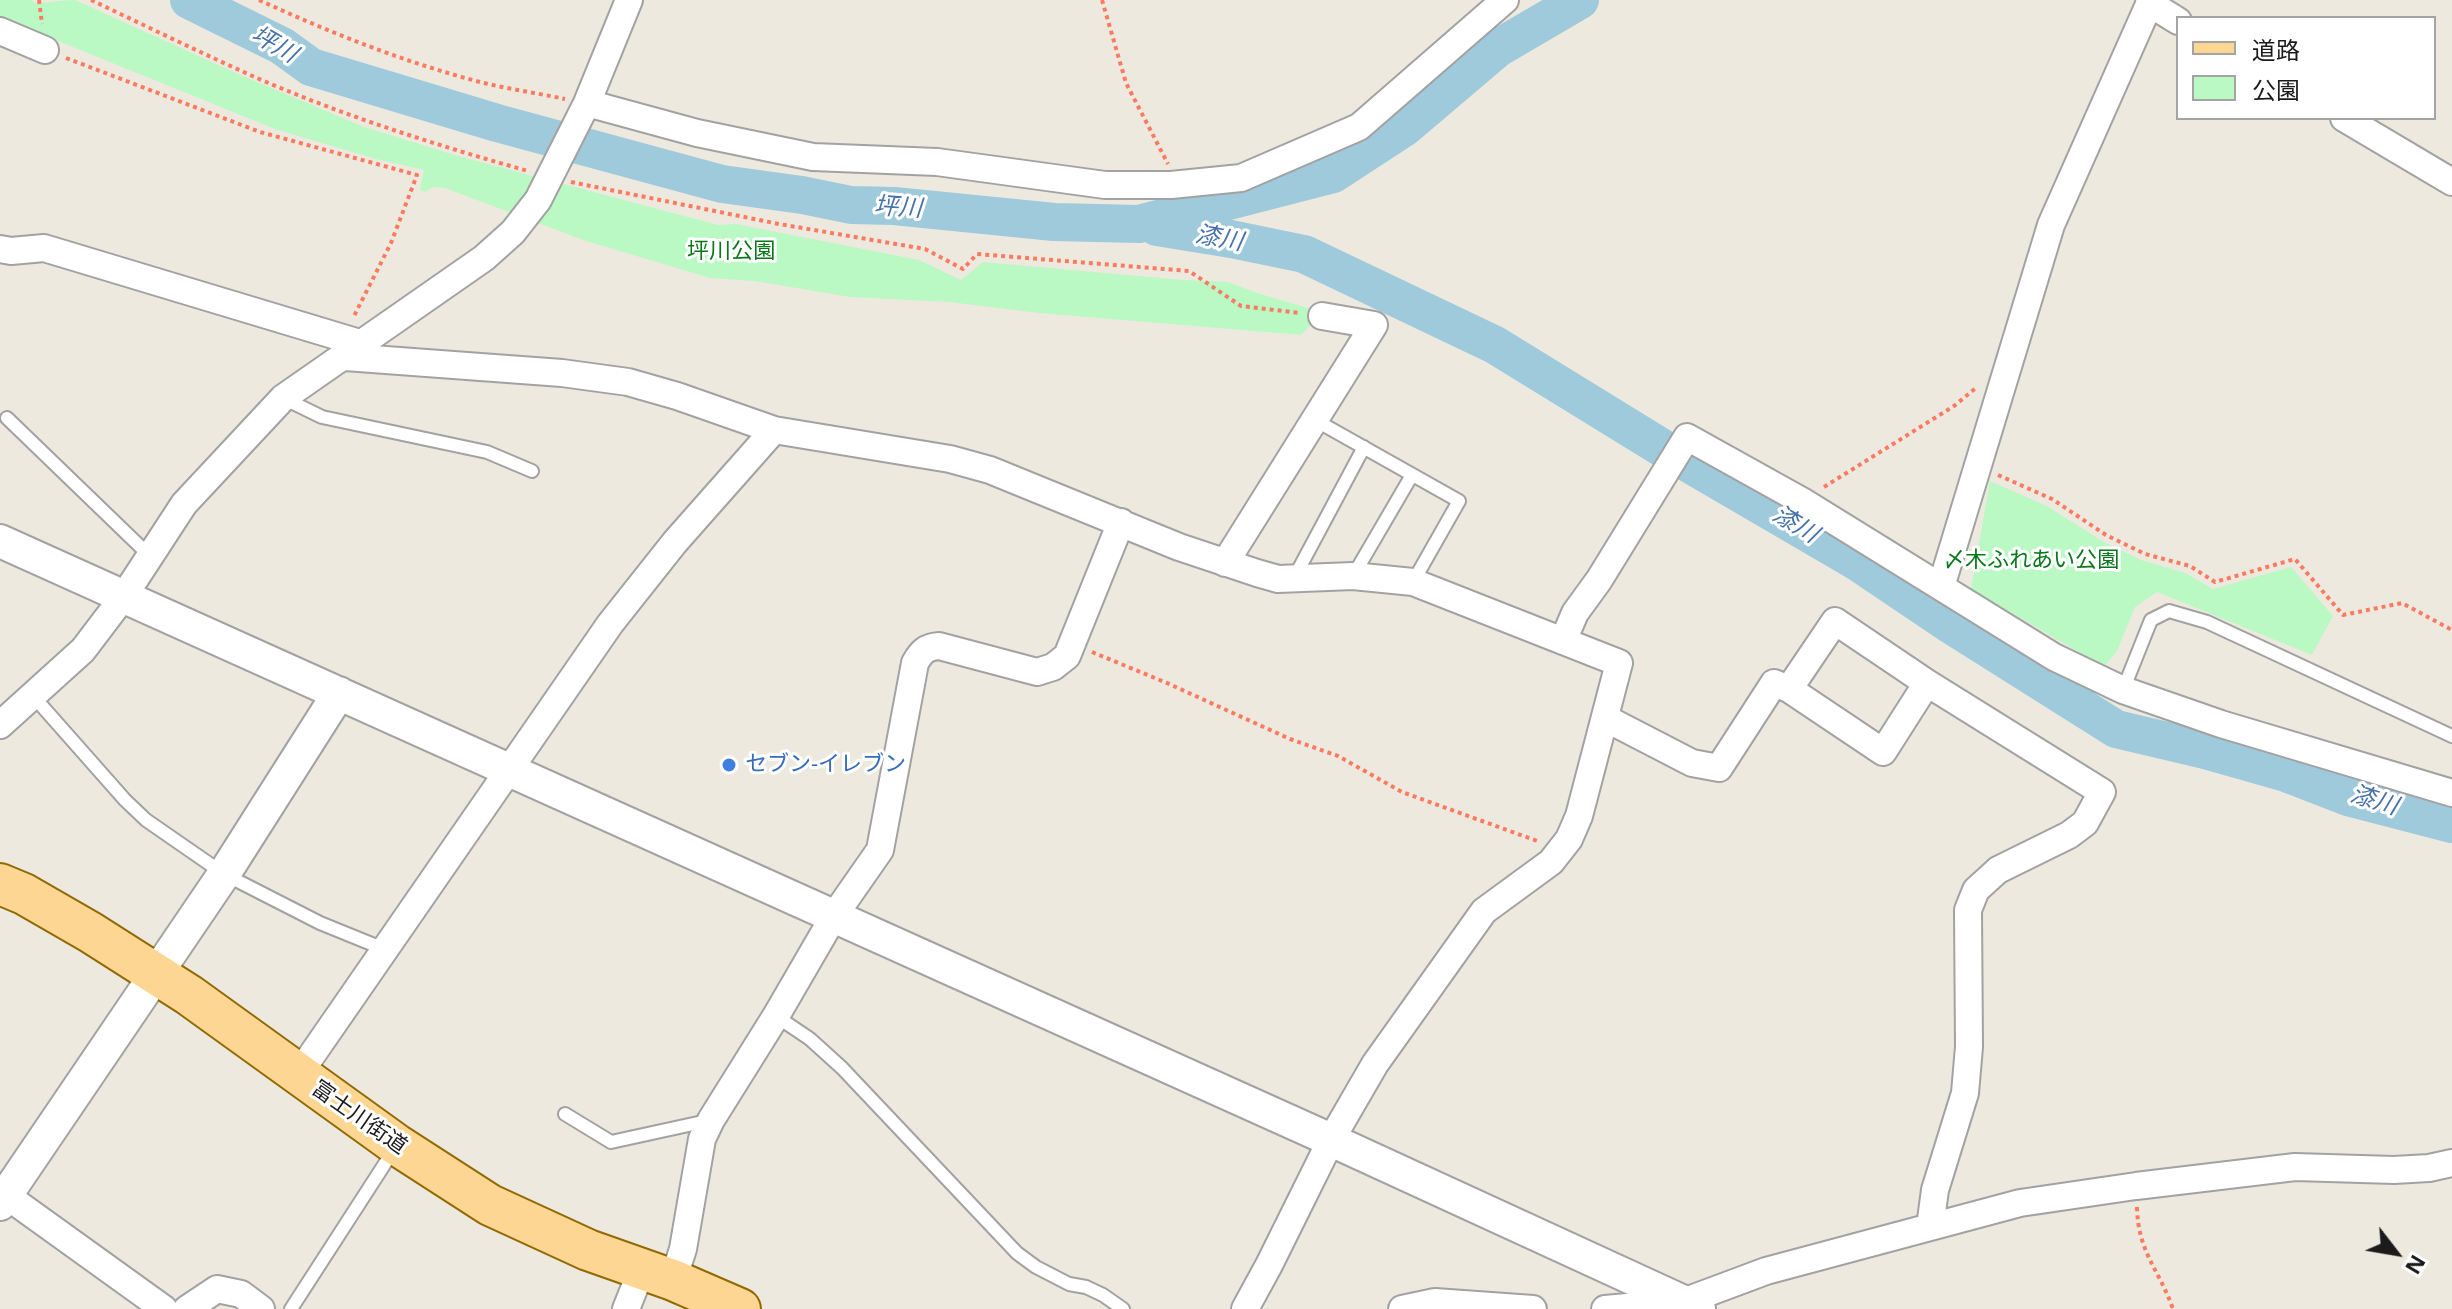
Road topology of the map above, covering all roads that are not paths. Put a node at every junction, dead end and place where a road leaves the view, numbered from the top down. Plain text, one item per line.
1 (629, 0) edge
2 (1505, 0) edge
3 (2150, 2) edge
4 (2176, 20) edge
5 (0, 31) edge
6 (45, 50) road end
7 (587, 103) junction
8 (2347, 120) edge
9 (2452, 182) edge
10 (0, 249) edge
11 (1322, 316) road end
12 (350, 346) junction
13 (283, 398) junction
14 (7, 418) dead end
15 (1315, 420) junction
16 (774, 430) junction
17 (1364, 447) junction
18 (532, 471) dead end
19 (1412, 475) junction
20 (1121, 522) junction
21 (0, 541) edge
22 (150, 556) junction
23 (1225, 563) junction
24 (1353, 576) junction
25 (1294, 578) junction
26 (1413, 582) junction
27 (1941, 587) junction
28 (124, 596) junction
29 (1563, 641) junction
30 (1927, 683) junction
31 (1789, 689) junction
32 (2123, 690) junction
33 (339, 693) junction
34 (34, 697) junction
35 (1605, 718) junction
36 (0, 725) edge
37 (2452, 736) edge
38 (508, 768) junction
39 (2452, 793) edge
40 (224, 874) junction
41 (0, 884) edge
42 (834, 916) junction
43 (384, 949) junction
44 (157, 975) junction
45 (776, 1016) junction
46 (298, 1075) junction
47 (565, 1114) dead end
48 (711, 1120) junction
49 (1331, 1140) junction
50 (397, 1145) junction
51 (2452, 1163) edge
52 (2, 1197) edge
53 (1930, 1227) junction
54 (657, 1275) junction
55 (1691, 1305) edge
56 (164, 1309) edge
57 (187, 1309) edge
58 (261, 1309) edge
59 (291, 1309) edge
60 (626, 1309) edge
61 (740, 1309) edge
62 (1123, 1309) edge
63 (1245, 1309) edge
64 (1402, 1309) edge
65 (1533, 1309) edge
66 (1605, 1309) edge

1 - 7 street
2 - 7 street
3 - 4 street
3 - 27 street
5 - 6 street
7 - 12 street
8 - 9 street
10 - 12 street
11 - 15 street
12 - 13 street
12 - 16 street
13 - 18 lane
13 - 22 street
14 - 22 lane
15 - 17 lane
15 - 23 street
16 - 20 street
16 - 38 street
17 - 19 lane
17 - 25 lane
19 - 24 lane
19 - 26 lane
20 - 23 street
20 - 42 street
21 - 28 street
22 - 28 street
23 - 25 street
24 - 25 street
24 - 26 street
26 - 29 street
27 - 29 street
27 - 32 street
28 - 33 street
28 - 34 street
29 - 35 street
30 - 31 street
30 - 31 street
30 - 53 street
31 - 35 street
32 - 37 lane
32 - 39 street
33 - 38 street
33 - 40 street
34 - 36 street
34 - 40 lane
35 - 49 street
38 - 42 street
38 - 43 street
40 - 43 lane
40 - 44 street
41 - 44 main road, 富士川街道
42 - 45 street
42 - 49 street
43 - 46 street
44 - 46 main road, 富士川街道
44 - 52 street
45 - 48 street
45 - 62 lane
46 - 50 main road, 富士川街道
47 - 48 lane
48 - 54 street
49 - 55 street
49 - 63 street
50 - 54 main road, 富士川街道
50 - 59 lane
51 - 53 street
52 - 56 street
53 - 55 street
54 - 60 street
54 - 61 main road, 富士川街道
55 - 66 street
57 - 58 street
64 - 65 street

